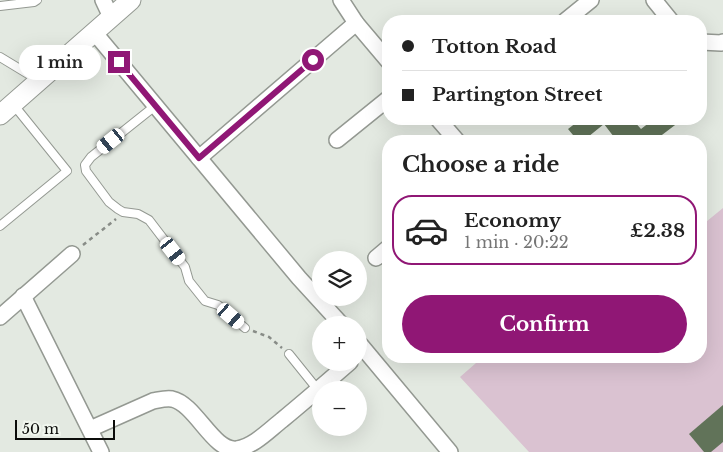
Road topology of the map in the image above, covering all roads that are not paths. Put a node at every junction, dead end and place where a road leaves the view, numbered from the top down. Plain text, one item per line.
1 (37, 0) edge
2 (103, 0) edge
3 (131, 0) edge
4 (341, 0) edge
5 (591, 0) edge
6 (654, 0) edge
7 (0, 6) edge
8 (572, 15) edge
9 (666, 15) edge
10 (111, 17) junction
11 (356, 23) junction
12 (94, 32) junction
13 (707, 42) edge
14 (723, 42) edge
15 (382, 54) edge
16 (0, 57) edge
17 (39, 81) junction
18 (382, 104) edge
19 (155, 106) junction
20 (7, 109) edge
21 (337, 140) dead end
22 (199, 158) junction
23 (0, 226) edge
24 (382, 253) edge
25 (72, 254) road end
26 (376, 258) dead end
27 (23, 296) junction
28 (0, 316) edge
29 (334, 316) edge
30 (245, 328) road end
31 (289, 354) road end
32 (367, 356) edge
33 (340, 371) edge
34 (328, 381) edge
35 (312, 383) edge
36 (312, 395) edge
37 (90, 430) junction
38 (101, 452) edge
39 (450, 452) edge

1 - 7 lane
2 - 10 street
3 - 10 street
4 - 11 street
5 - 8 street
6 - 9 street
10 - 12 street
11 - 15 street
11 - 22 street
12 - 17 street
12 - 19 street
13 - 14 street
16 - 17 lane
17 - 20 street
18 - 21 street
19 - 22 street
19 - 30 lane
20 - 23 lane
22 - 29 street
24 - 26 street
25 - 27 street
27 - 28 street
27 - 37 street
31 - 35 lane
32 - 39 street
33 - 34 street
36 - 37 street
37 - 38 street

